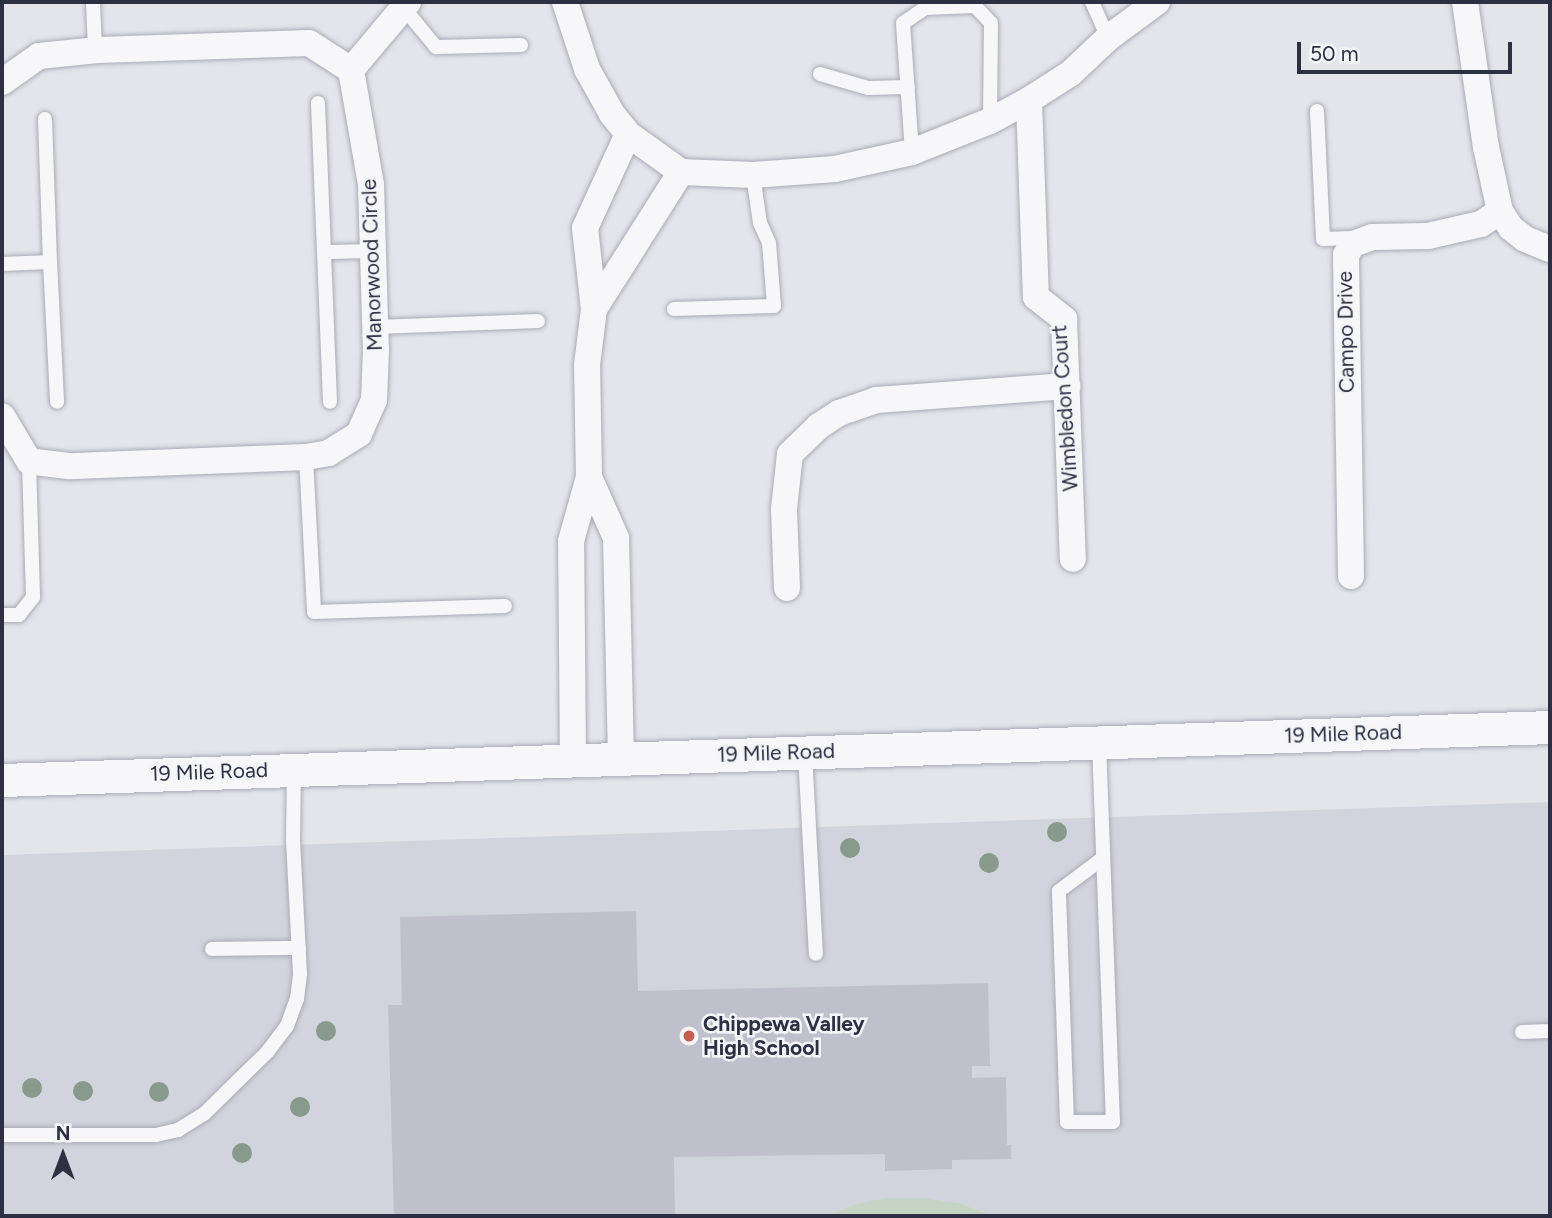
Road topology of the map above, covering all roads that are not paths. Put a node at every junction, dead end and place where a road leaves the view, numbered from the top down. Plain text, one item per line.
1 (93, 2) edge
2 (565, 2) edge
3 (1092, 2) edge
4 (1157, 2) edge
5 (1465, 2) edge
6 (405, 4) edge
7 (1108, 38) junction
8 (521, 45) dead end
9 (95, 50) junction
10 (351, 70) junction
11 (820, 74) dead end
12 (2, 81) edge
13 (908, 87) junction
14 (1029, 100) junction
15 (318, 103) dead end
16 (1317, 111) dead end
17 (45, 119) dead end
18 (990, 121) junction
19 (628, 134) junction
20 (912, 152) junction
21 (681, 172) junction
22 (753, 175) junction
23 (1500, 211) junction
24 (1372, 237) junction
25 (1550, 249) edge
26 (374, 251) junction
27 (326, 252) junction
28 (50, 261) junction
29 (2, 264) edge
30 (594, 309) junction
31 (674, 309) dead end
32 (538, 321) dead end
33 (376, 327) junction
34 (1067, 386) junction
35 (57, 402) dead end
36 (330, 402) dead end
37 (2, 416) edge
38 (306, 457) junction
39 (29, 461) junction
40 (589, 477) junction
41 (1073, 559) dead end
42 (1350, 576) dead end
43 (787, 588) dead end
44 (505, 606) dead end
45 (2, 615) edge
46 (1550, 727) edge
47 (1099, 742) junction
48 (805, 752) junction
49 (621, 758) junction
50 (573, 760) junction
51 (294, 769) junction
52 (2, 780) edge
53 (1102, 859) junction
54 (299, 948) junction
55 (212, 949) dead end
56 (816, 954) dead end
57 (1522, 1031) dead end
58 (1550, 1031) edge
59 (2, 1135) edge

1 - 9 lane
2 - 19 street
3 - 7 lane
4 - 7 street
5 - 23 street
6 - 8 lane
6 - 10 street
7 - 14 street
9 - 10 street
9 - 12 street
10 - 26 street, Manorwood Circle
11 - 13 lane
13 - 18 lane
13 - 20 lane
14 - 18 street
14 - 34 street, Wimbledon Court
15 - 27 lane
16 - 24 lane
17 - 28 lane
18 - 20 street
19 - 21 street
19 - 30 street
20 - 22 street
21 - 22 street
21 - 30 street
22 - 31 lane
23 - 24 street
23 - 25 street
24 - 42 street, Campo Drive
26 - 27 lane
26 - 33 street, Manorwood Circle
27 - 36 lane
28 - 29 lane
28 - 35 lane
30 - 40 street
32 - 33 lane
33 - 38 street, Manorwood Circle
34 - 41 street, Wimbledon Court
34 - 43 street
37 - 39 street
38 - 39 street, Manorwood Circle
38 - 44 lane
39 - 45 lane
40 - 49 street
40 - 50 street
46 - 47 street, 19 Mile Road
47 - 48 street, 19 Mile Road
47 - 53 lane
48 - 49 street, 19 Mile Road
48 - 56 lane
49 - 50 street, 19 Mile Road
50 - 51 street, 19 Mile Road
51 - 52 street, 19 Mile Road
51 - 54 lane
53 - 53 lane
54 - 55 lane
54 - 59 lane
57 - 58 lane

